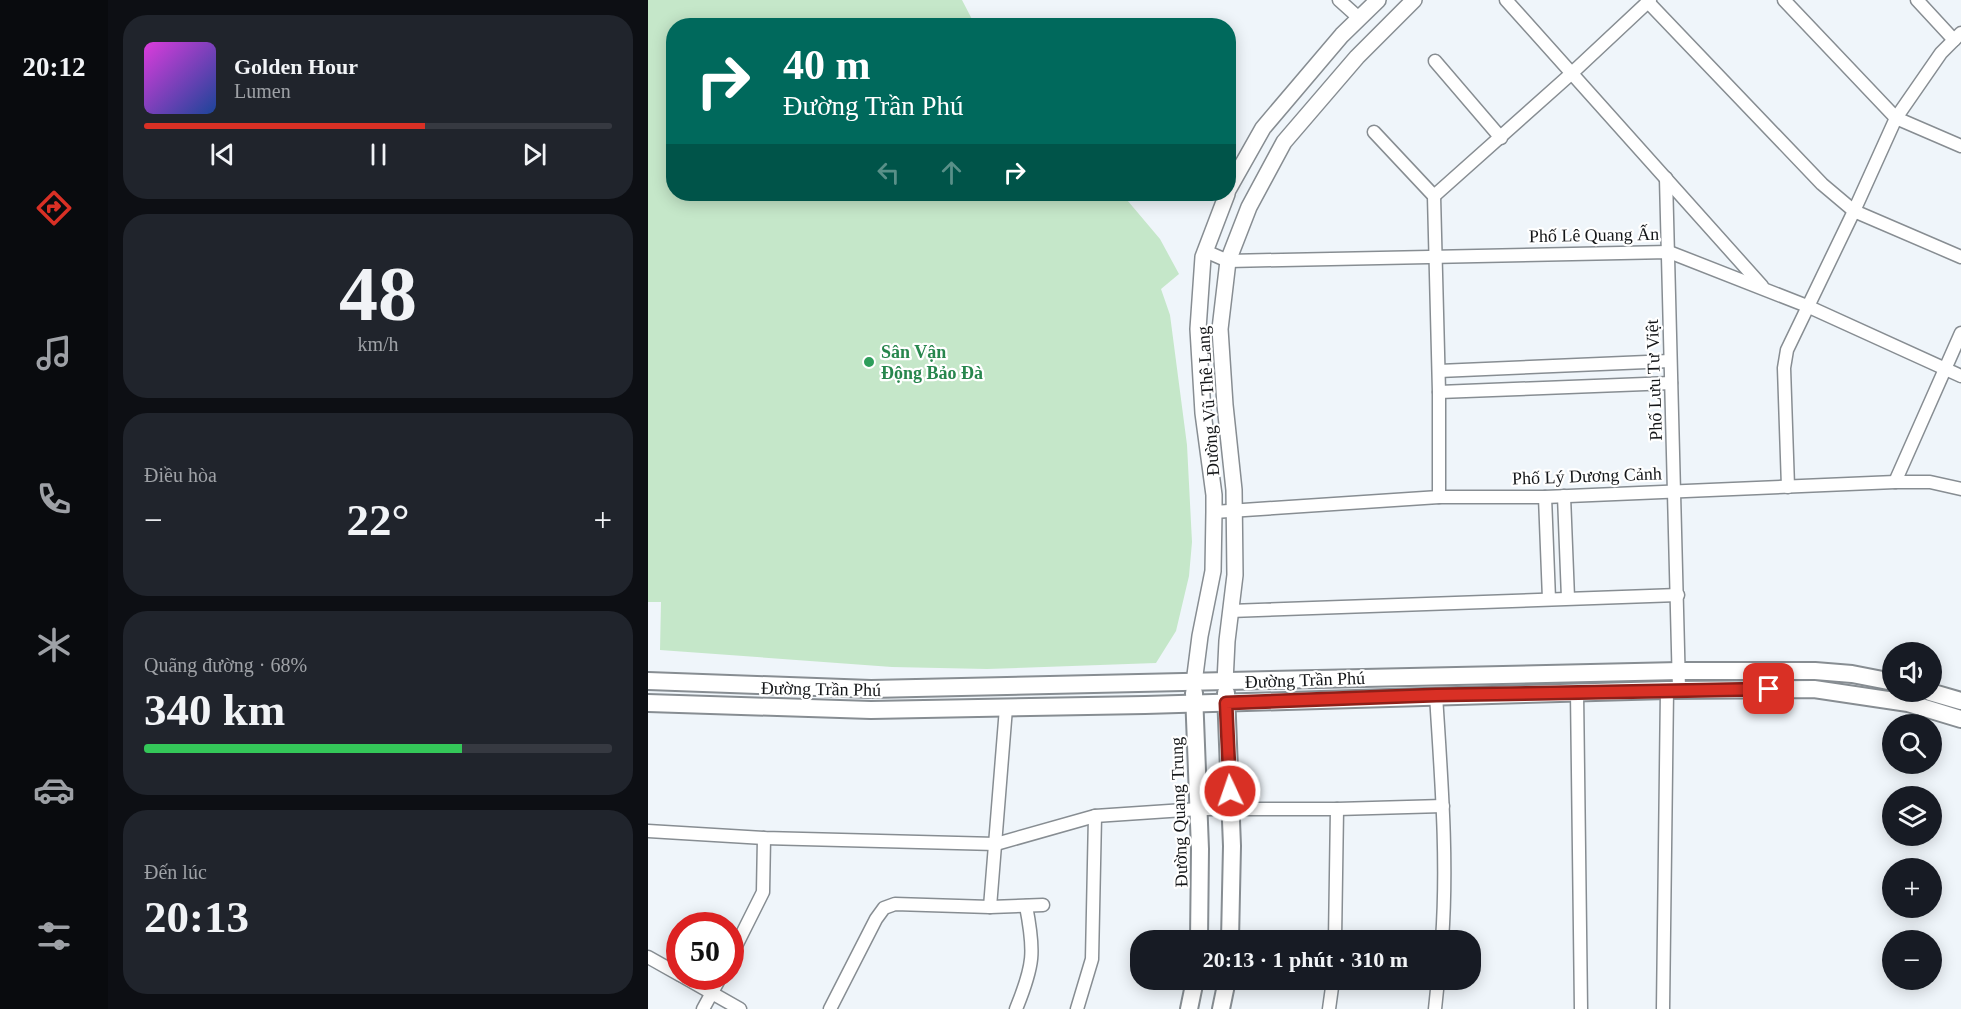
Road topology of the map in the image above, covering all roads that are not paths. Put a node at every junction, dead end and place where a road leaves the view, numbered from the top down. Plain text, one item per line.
1 (1340, 0) edge
2 (1378, 0) edge
3 (1414, 0) edge
4 (1506, 0) edge
5 (1784, 0) edge
6 (1917, 0) edge
7 (1649, 1) edge
8 (1359, 18) junction
9 (1957, 37) edge
10 (1435, 61) dead end
11 (1572, 73) junction
12 (1896, 118) junction
13 (1374, 132) dead end
14 (1501, 138) junction
15 (1961, 146) edge
16 (1236, 177) edge
17 (1666, 178) junction
18 (1434, 196) junction
19 (1224, 201) edge
20 (1854, 211) junction
21 (1205, 251) junction
22 (1669, 252) junction
23 (1436, 257) junction
24 (1961, 257) edge
25 (1228, 261) junction
26 (1765, 289) junction
27 (1807, 306) junction
28 (1961, 333) edge
29 (1670, 361) junction
30 (1945, 369) junction
31 (1438, 371) junction
32 (1961, 376) edge
33 (1671, 383) junction
34 (1439, 392) junction
35 (1895, 482) junction
36 (1788, 487) junction
37 (1961, 489) edge
38 (1675, 491) junction
39 (1564, 496) junction
40 (1439, 497) junction
41 (1545, 497) junction
42 (1234, 511) junction
43 (1214, 512) junction
44 (1678, 595) junction
45 (1568, 598) junction
46 (1549, 599) junction
47 (1230, 611) junction
48 (1679, 671) junction
49 (1882, 680) edge
50 (648, 681) edge
51 (1226, 682) junction
52 (1194, 683) junction
53 (1673, 689) junction
54 (1577, 692) junction
55 (1436, 695) junction
56 (1942, 695) edge
57 (1961, 701) edge
58 (648, 703) edge
59 (1226, 703) junction
60 (1194, 704) junction
61 (1006, 708) junction
62 (1961, 719) edge
63 (1443, 806) junction
64 (1231, 808) junction
65 (1199, 809) junction
66 (1337, 809) junction
67 (1095, 816) junction
68 (648, 831) edge
69 (764, 838) junction
70 (996, 844) junction
71 (1042, 905) dead end
72 (1026, 906) junction
73 (990, 907) junction
74 (744, 930) edge
75 (1200, 930) edge
76 (1230, 930) edge
77 (1335, 930) edge
78 (1443, 930) edge
79 (648, 957) edge
80 (666, 967) edge
81 (707, 990) edge
82 (714, 990) edge
83 (1193, 990) edge
84 (1225, 990) edge
85 (1332, 990) edge
86 (1437, 990) edge
87 (712, 993) junction
88 (1018, 1008) edge
89 (703, 1009) edge
90 (740, 1009) edge
91 (831, 1009) edge
92 (1077, 1009) edge
93 (1189, 1009) edge
94 (1221, 1009) edge
95 (1329, 1009) edge
96 (1435, 1009) edge
97 (1581, 1009) edge
98 (1663, 1009) edge

1 - 8 street
2 - 8 street, Đường Vũ Thê Lang
3 - 25 street, Đường Vũ Thê Lang
4 - 11 street
5 - 12 street
6 - 9 street
7 - 11 street
7 - 20 street
8 - 16 street, Đường Vũ Thê Lang
9 - 12 street
10 - 14 street
11 - 14 street
11 - 17 street
12 - 15 street
12 - 20 street
13 - 18 street
14 - 18 street
17 - 22 street, Phố Lưu Tư Việt
17 - 26 street
18 - 23 street
19 - 21 street, Đường Vũ Thê Lang
20 - 24 street
20 - 27 street
21 - 25 street, Phố Lê Quang Ấn
21 - 43 street, Đường Vũ Thê Lang
22 - 23 street, Phố Lê Quang Ấn
22 - 26 street, Phố Lê Quang Ấn
22 - 29 street, Phố Lưu Tư Việt
23 - 25 street, Phố Lê Quang Ấn
23 - 31 street
25 - 42 street, Đường Vũ Thê Lang
26 - 27 street, Phố Lê Quang Ấn
27 - 30 street, Phố Lê Quang Ấn
27 - 36 street
28 - 30 street
29 - 31 street
29 - 33 street, Phố Lưu Tư Việt
30 - 32 street, Phố Lê Quang Ấn
30 - 35 street
31 - 34 street
33 - 34 street
33 - 38 street, Phố Lưu Tư Việt
34 - 40 street
35 - 36 street, Phố Lý Dương Cảnh
35 - 37 street, Phố Lý Dương Cảnh
36 - 38 street, Phố Lý Dương Cảnh
38 - 39 street, Phố Lý Dương Cảnh
38 - 44 street, Phố Lưu Tư Việt
39 - 41 street, Phố Lý Dương Cảnh
39 - 45 street
40 - 41 street, Phố Lý Dương Cảnh
40 - 42 street, Phố Lý Dương Cảnh
41 - 46 street
42 - 43 street, Phố Lý Dương Cảnh
42 - 47 street, Đường Vũ Thê Lang
43 - 52 street, Đường Vũ Thê Lang
44 - 45 street
44 - 48 street, Phố Lưu Tư Việt
45 - 46 street
46 - 47 street
47 - 51 street, Đường Vũ Thê Lang
48 - 49 main road, Đường Trần Phú
48 - 51 main road, Đường Trần Phú
48 - 53 street, Phố Lưu Tư Việt
50 - 52 main road, Đường Trần Phú
51 - 52 main road, Đường Trần Phú
51 - 59 main road
52 - 60 main road, Đường Quang Trung
53 - 54 main road, Đường Trần Phú
53 - 62 main road, Đường Trần Phú
53 - 98 street, Phố Lưu Tư Việt
54 - 55 main road, Đường Trần Phú
54 - 97 street
55 - 59 main road, Đường Trần Phú
55 - 63 street
56 - 57 main road
58 - 61 main road, Đường Trần Phú
59 - 60 main road, Đường Trần Phú
59 - 64 main road
60 - 61 main road, Đường Trần Phú
60 - 65 main road, Đường Quang Trung
61 - 70 street
63 - 66 street
63 - 78 street
64 - 65 street
64 - 66 street
64 - 76 main road
65 - 67 street
65 - 75 main road, Đường Quang Trung
66 - 77 street
67 - 70 street
67 - 92 street
68 - 69 street
69 - 70 street
69 - 74 street
70 - 73 street
71 - 72 street
72 - 73 street
72 - 88 street
73 - 91 street
79 - 80 street
81 - 87 street
82 - 87 street
83 - 93 main road
84 - 94 main road
85 - 95 street
86 - 96 street
87 - 89 street
87 - 90 street

